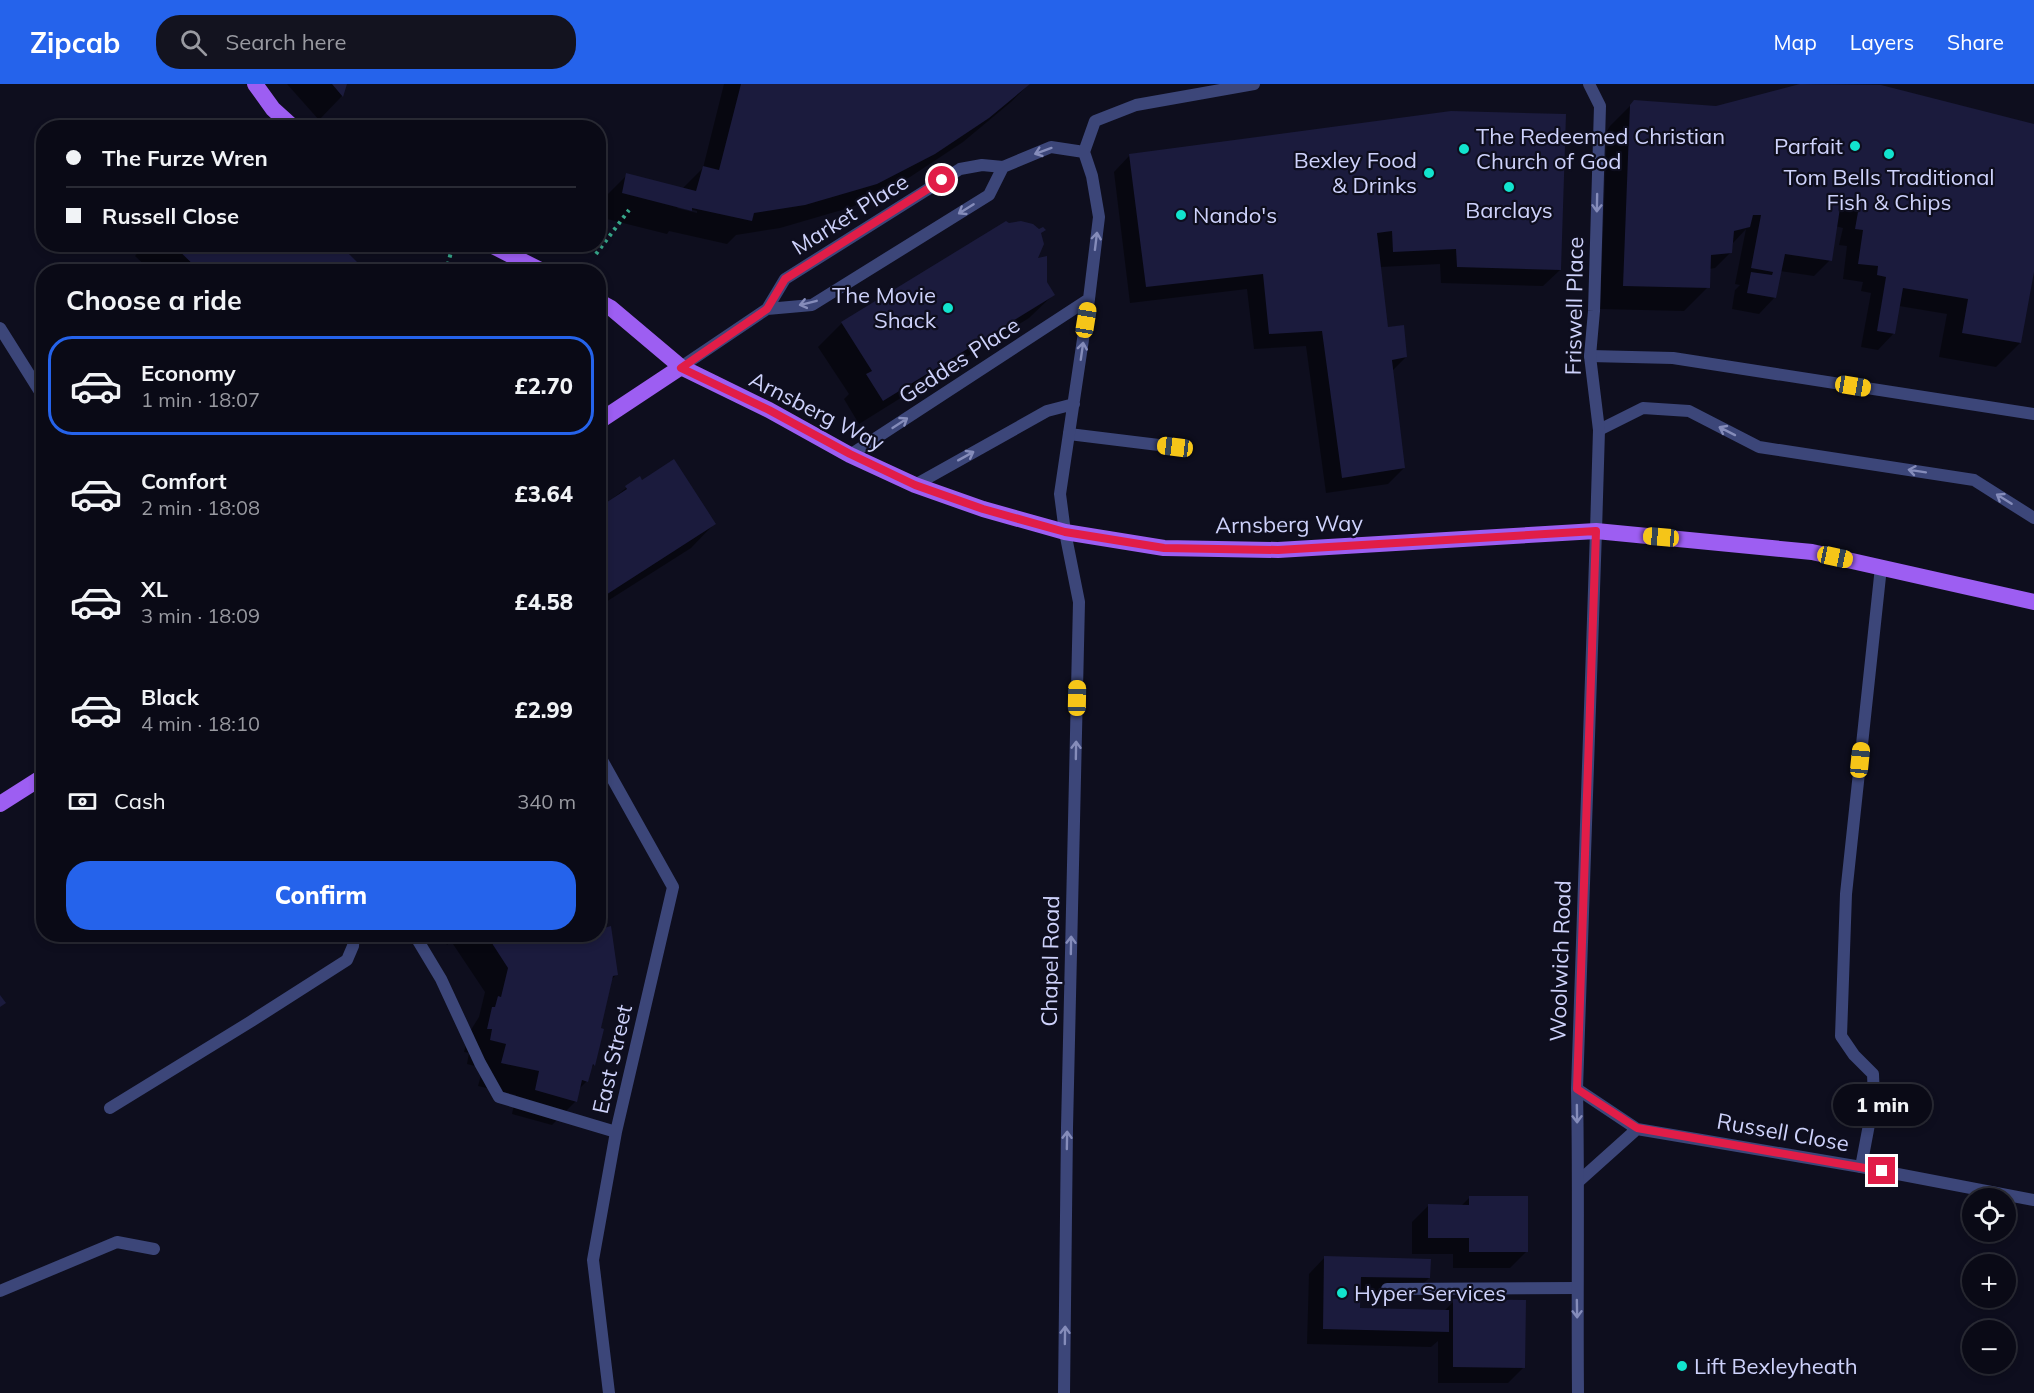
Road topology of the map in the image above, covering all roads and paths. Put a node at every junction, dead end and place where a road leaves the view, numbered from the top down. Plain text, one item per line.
1 (255, 84) edge
2 (1254, 84) edge
3 (1589, 84) edge
4 (285, 120) edge
5 (1084, 152) junction
6 (1003, 167) junction
7 (629, 210) dead end
8 (606, 241) edge
9 (517, 252) edge
10 (533, 264) edge
11 (1089, 299) junction
12 (606, 306) edge
13 (767, 309) junction
14 (0, 328) edge
15 (1590, 356) junction
16 (681, 368) junction
17 (36, 385) edge
18 (1074, 404) junction
19 (2034, 414) edge
20 (606, 417) edge
21 (1599, 430) junction
22 (1068, 434) junction
23 (1175, 447) dead end
24 (850, 454) junction
25 (915, 485) junction
26 (2034, 518) edge
27 (1596, 531) junction
28 (1065, 532) junction
29 (1881, 567) junction
30 (2034, 602) edge
31 (606, 767) edge
32 (36, 781) edge
33 (0, 804) edge
34 (353, 942) edge
35 (419, 942) edge
36 (1577, 1089) junction
37 (110, 1107) dead end
38 (1637, 1128) junction
39 (616, 1132) junction
40 (1861, 1167) junction
41 (1579, 1180) junction
42 (2034, 1200) edge
43 (154, 1249) dead end
44 (1576, 1288) junction
45 (1387, 1289) dead end
46 (0, 1291) edge
47 (609, 1393) edge
48 (1064, 1393) edge
49 (1578, 1393) edge

1 - 4 main road
2 - 5 street
3 -> 15 street, Friswell Place
5 -> 6 street, Market Place
11 -> 5 street
6 -> 13 street, Market Place
6 - 13 street, Market Place
7 - 8 path
9 - 10 main road
18 -> 11 street
24 -> 11 street, Geddes Place
12 - 16 main road, Arnsberg Way
13 - 16 street, Market Place
14 - 17 street
15 - 19 street
15 - 21 street, Friswell Place
16 - 20 main road
16 - 24 main road, Arnsberg Way
18 - 22 street
25 -> 18 street
26 -> 21 street
21 - 27 street, Friswell Place
22 - 23 street
22 - 28 street
24 - 25 main road, Arnsberg Way
25 - 28 main road, Arnsberg Way
27 - 28 main road, Arnsberg Way
27 - 29 main road, Arnsberg Way
27 - 36 street, Woolwich Road
48 -> 28 street, Chapel Road
29 - 30 main road, Arnsberg Way
29 - 40 street
31 - 39 street, East Street
32 - 33 main road
34 - 37 street
35 - 39 street
36 - 38 street
36 -> 41 street, Woolwich Road
38 - 40 street, Russell Close
38 - 41 street
39 - 47 street, East Street
40 - 42 street, Russell Close
41 - 44 street, Woolwich Road
43 - 46 street
44 - 45 street
44 -> 49 street, Woolwich Road

